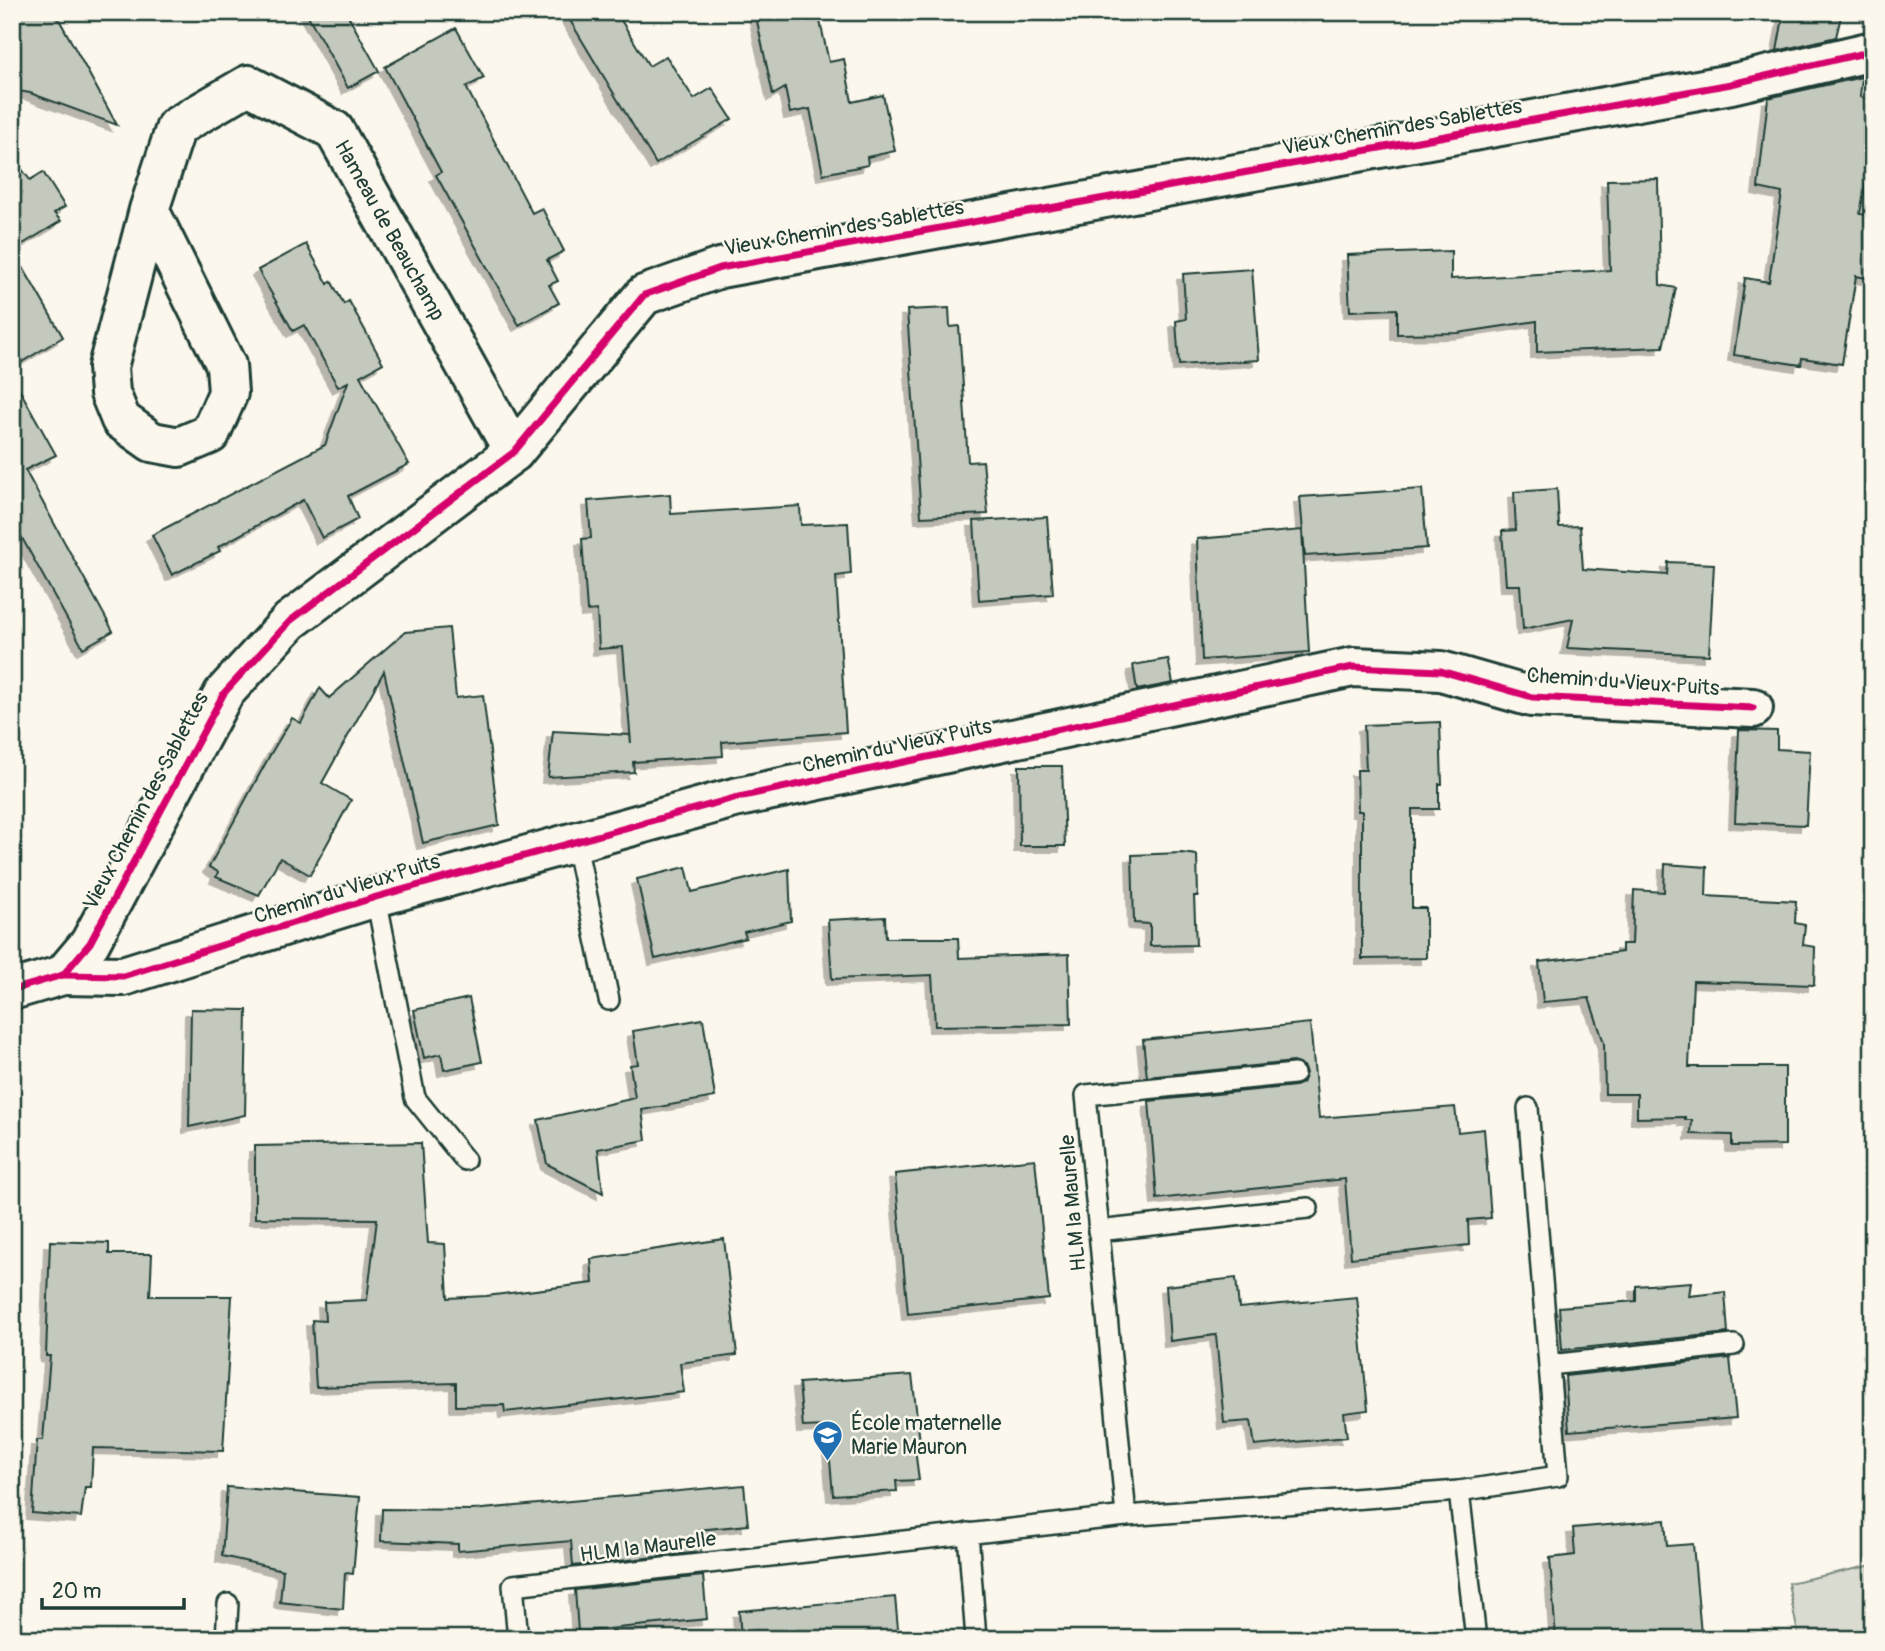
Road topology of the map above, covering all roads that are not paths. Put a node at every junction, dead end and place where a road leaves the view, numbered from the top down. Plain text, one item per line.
1 (1873, 51) edge
2 (149, 210) junction
3 (514, 452) junction
4 (1753, 708) dead end
5 (575, 840) junction
6 (376, 897) junction
7 (63, 975) junction
8 (12, 989) edge
9 (609, 999) dead end
10 (1294, 1074) dead end
11 (1528, 1108) dead end
12 (465, 1160) dead end
13 (1308, 1208) dead end
14 (1098, 1231) junction
15 (1734, 1345) dead end
16 (1549, 1365) junction
17 (1459, 1491) junction
18 (1126, 1516) junction
19 (968, 1533) junction
20 (228, 1604) dead end
21 (226, 1639) edge
22 (518, 1639) edge
23 (976, 1639) edge
24 (1476, 1639) edge

1 - 3 street, Vieux Chemin des Sablettes
2 - 2 street, Hameau de Beauchamp
2 - 3 street, Hameau de Beauchamp
3 - 7 street, Vieux Chemin des Sablettes
4 - 5 street, Chemin du Vieux Puits
5 - 6 street, Chemin du Vieux Puits
5 - 9 lane
6 - 7 street, Chemin du Vieux Puits
6 - 12 lane
7 - 8 street
10 - 14 lane, HLM la Maurelle
11 - 16 lane, HLM la Maurelle
13 - 14 lane
14 - 18 lane, HLM la Maurelle
15 - 16 lane
16 - 17 lane, HLM la Maurelle
17 - 18 lane, HLM la Maurelle
17 - 24 lane
18 - 19 lane, HLM la Maurelle
19 - 22 lane, HLM la Maurelle
19 - 23 lane
20 - 21 lane

